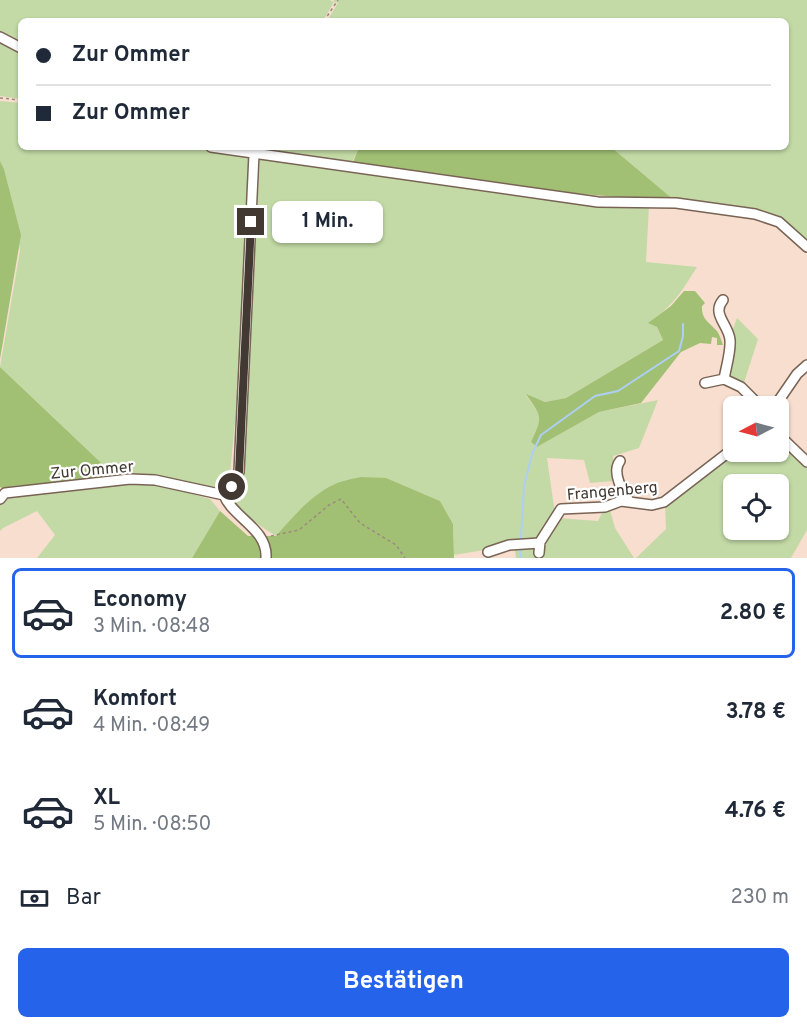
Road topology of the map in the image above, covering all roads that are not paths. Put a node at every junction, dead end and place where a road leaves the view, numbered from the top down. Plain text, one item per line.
1 (0, 38) edge
2 (18, 47) edge
3 (229, 150) edge
4 (254, 154) junction
5 (807, 247) edge
6 (723, 300) dead end
7 (807, 365) edge
8 (724, 379) junction
9 (705, 383) dead end
10 (750, 396) edge
11 (782, 396) edge
12 (789, 445) edge
13 (723, 456) edge
14 (620, 461) dead end
15 (807, 462) edge
16 (224, 495) junction
17 (0, 499) edge
18 (630, 502) junction
19 (488, 552) dead end
20 (266, 558) edge

1 - 2 street
3 - 4 street
4 - 5 street
4 - 16 street
6 - 8 street
7 - 11 street
8 - 9 street
8 - 10 street
12 - 15 street
13 - 18 street, Frangenberg
14 - 18 street
16 - 17 street, Zur Ommer
16 - 20 street
18 - 19 street, Frangenberg

